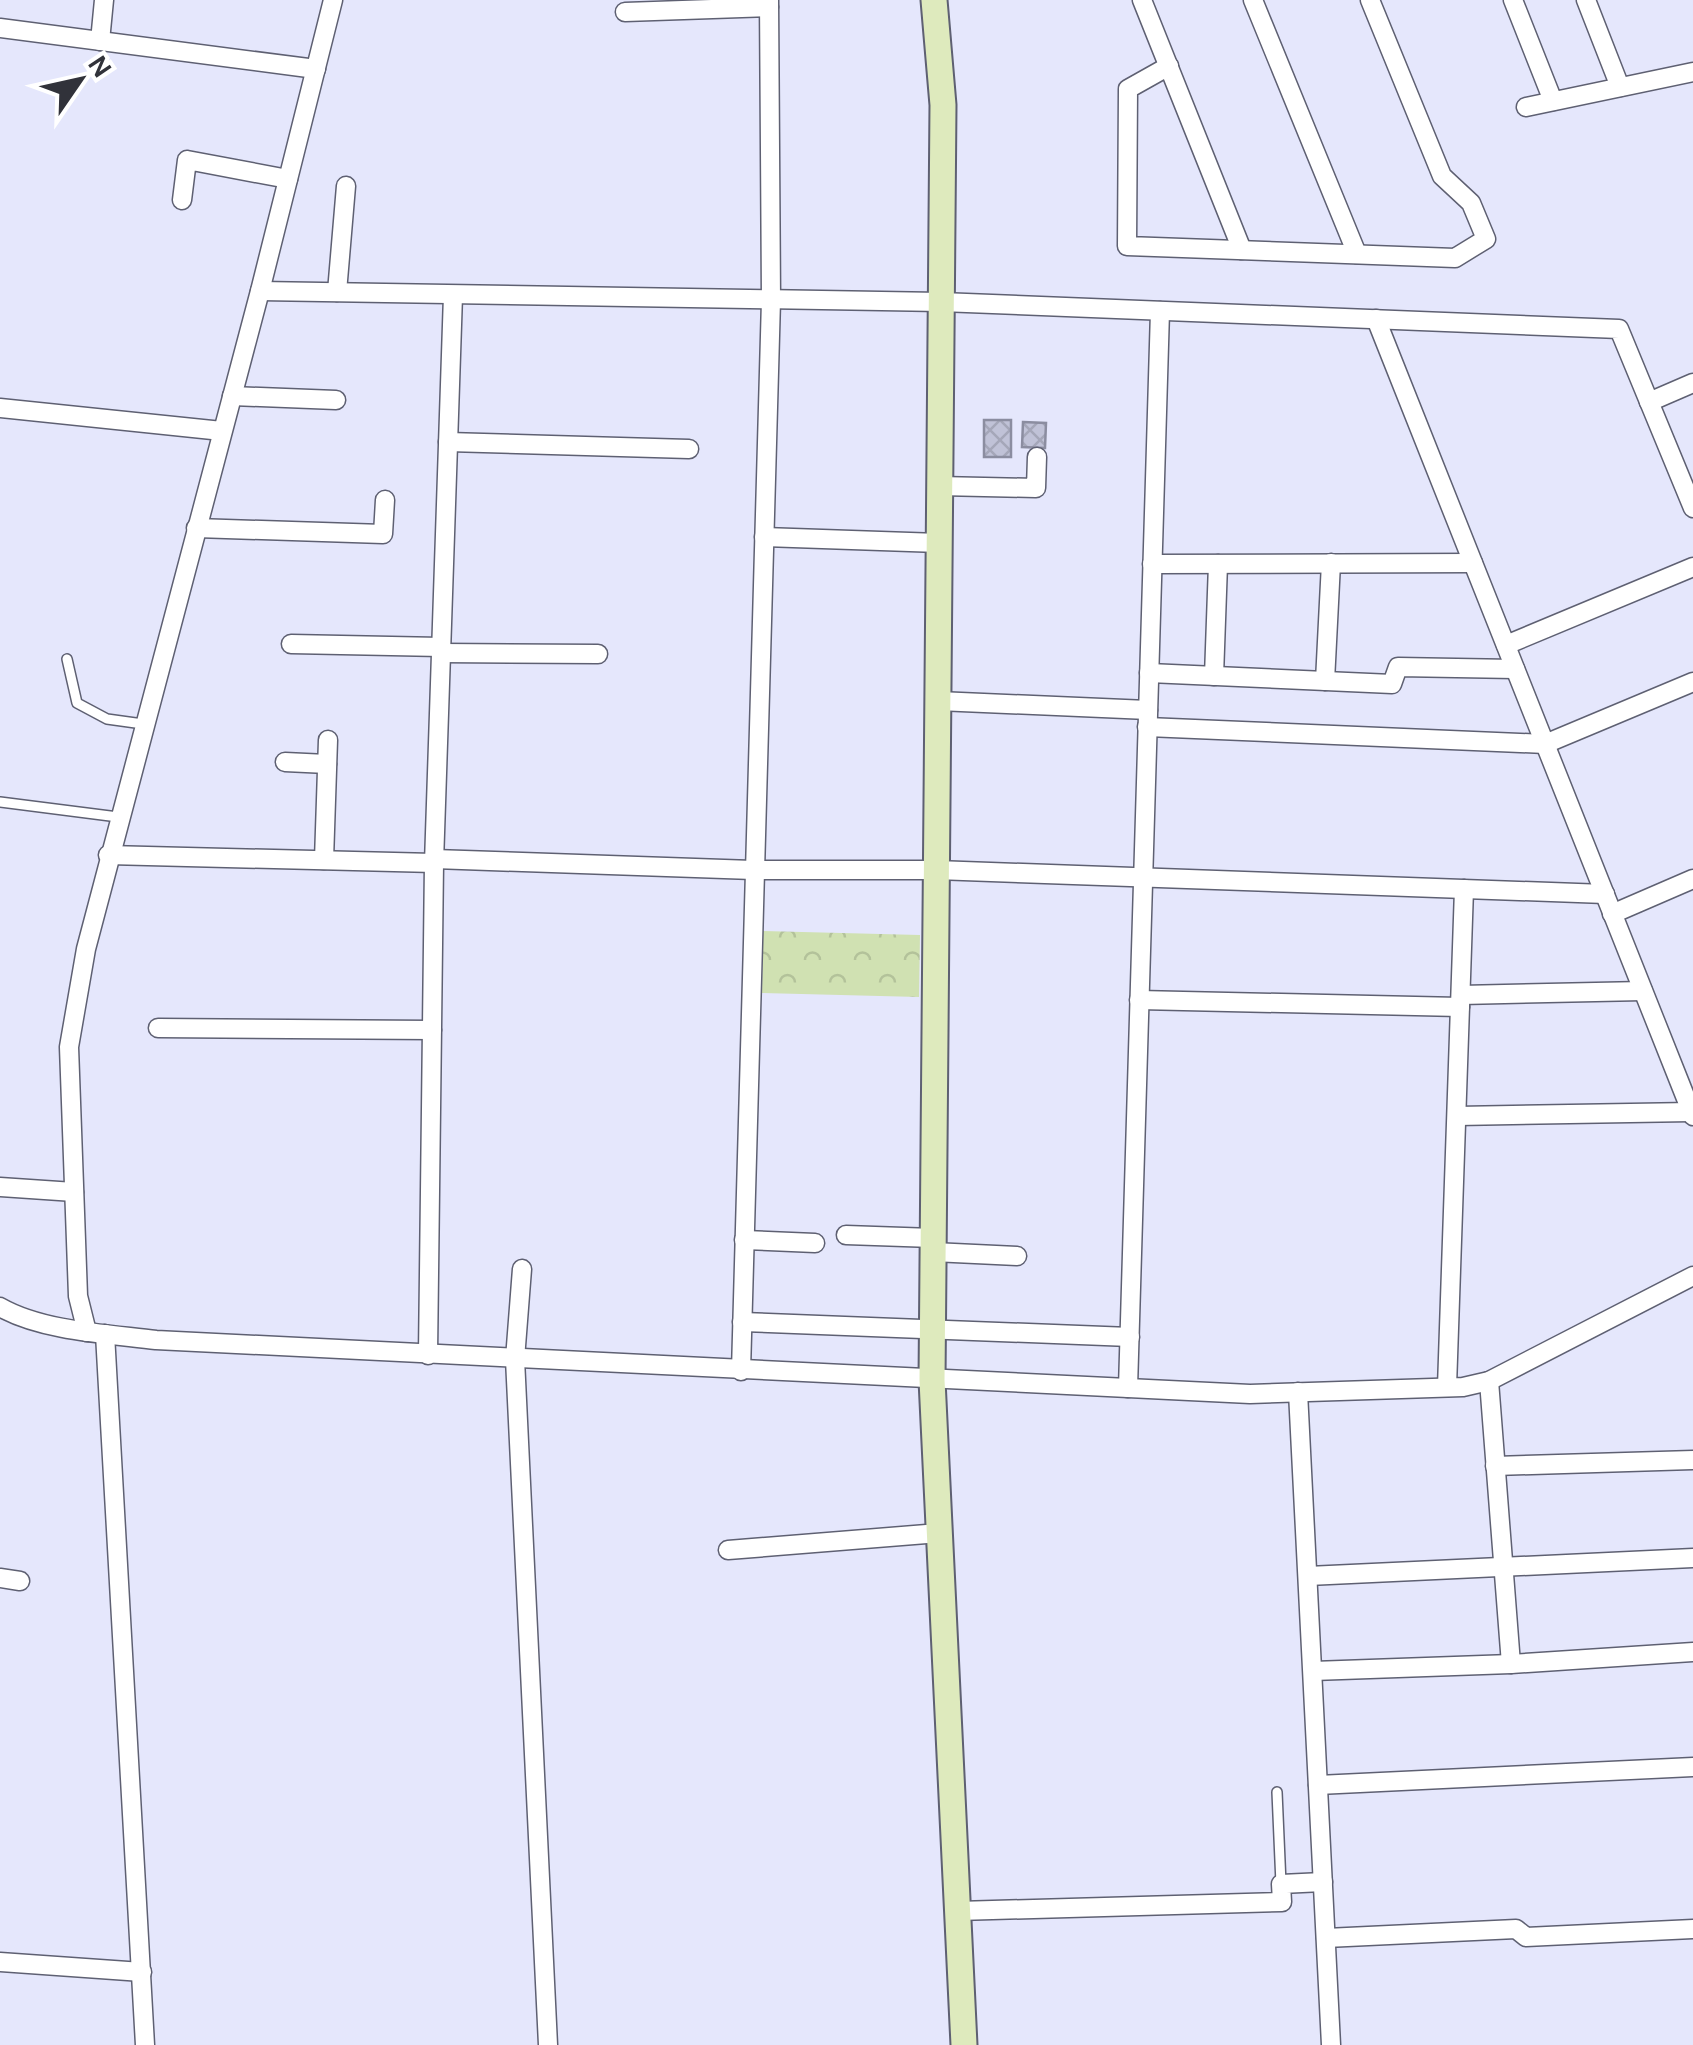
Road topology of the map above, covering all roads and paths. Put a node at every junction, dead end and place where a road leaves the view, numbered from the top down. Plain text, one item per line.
1 (104, 0) edge
2 (333, 0) edge
3 (934, 0) edge
4 (1142, 0) edge
5 (1253, 0) edge
6 (1370, 0) edge
7 (1513, 0) edge
8 (1586, 0) edge
9 (769, 3) edge
10 (625, 12) dead end
11 (0, 28) edge
12 (100, 41) junction
13 (1169, 66) junction
14 (316, 69) junction
15 (1693, 72) edge
16 (1620, 87) junction
17 (1553, 101) junction
18 (1526, 107) dead end
19 (288, 179) junction
20 (346, 186) dead end
21 (182, 200) dead end
22 (1242, 250) junction
23 (1357, 254) junction
24 (260, 291) junction
25 (336, 292) junction
26 (453, 294) junction
27 (771, 300) junction
28 (941, 302) junction
29 (1160, 311) junction
30 (1376, 319) junction
31 (1693, 383) edge
32 (232, 396) junction
33 (336, 400) dead end
34 (1649, 402) junction
35 (0, 408) edge
36 (222, 430) junction
37 (448, 442) junction
38 (689, 450) dead end
39 (1038, 457) dead end
40 (940, 486) junction
41 (1691, 499) edge
42 (385, 500) dead end
43 (196, 528) junction
44 (764, 537) junction
45 (939, 543) junction
46 (1331, 563) junction
47 (1473, 563) junction
48 (1152, 564) junction
49 (1218, 564) junction
50 (1693, 567) edge
51 (292, 644) dead end
52 (1506, 645) junction
53 (441, 650) junction
54 (598, 654) dead end
55 (66, 659) dead end
56 (1515, 669) junction
57 (1149, 674) junction
58 (1214, 676) junction
59 (1325, 681) junction
60 (1693, 682) edge
61 (938, 701) junction
62 (1147, 718) junction
63 (143, 724) junction
64 (328, 740) dead end
65 (1545, 744) junction
66 (285, 762) dead end
67 (327, 764) junction
68 (0, 802) edge
69 (118, 817) junction
70 (108, 854) junction
71 (324, 860) junction
72 (434, 861) junction
73 (753, 870) junction
74 (936, 870) junction
75 (1143, 878) junction
76 (1693, 880) edge
77 (1464, 889) junction
78 (1604, 894) junction
79 (1612, 914) junction
80 (1643, 991) junction
81 (1139, 1000) junction
82 (1460, 1001) junction
83 (158, 1028) dead end
84 (432, 1030) junction
85 (1692, 1114) edge
86 (1457, 1116) junction
87 (0, 1187) edge
88 (74, 1192) junction
89 (846, 1235) dead end
90 (744, 1240) junction
91 (815, 1243) dead end
92 (933, 1245) junction
93 (1017, 1256) dead end
94 (522, 1269) dead end
95 (1693, 1276) edge
96 (0, 1307) edge
97 (742, 1322) junction
98 (932, 1332) junction
99 (96, 1333) junction
100 (1130, 1337) junction
101 (428, 1354) junction
102 (515, 1359) junction
103 (740, 1371) junction
104 (932, 1380) junction
105 (1489, 1381) junction
106 (1448, 1387) junction
107 (1128, 1388) junction
108 (1298, 1392) junction
109 (1693, 1460) edge
110 (1495, 1466) junction
111 (939, 1533) junction
112 (728, 1550) dead end
113 (1693, 1558) edge
114 (1503, 1567) junction
115 (1308, 1576) junction
116 (0, 1578) edge
117 (20, 1580) dead end
118 (1693, 1652) edge
119 (1511, 1664) junction
120 (1313, 1671) junction
121 (1693, 1767) edge
122 (1318, 1785) junction
123 (1276, 1792) dead end
124 (1323, 1882) junction
125 (1282, 1884) junction
126 (958, 1911) junction
127 (1693, 1929) edge
128 (1326, 1938) junction
129 (0, 1962) edge
130 (142, 1972) junction
131 (145, 2045) edge
132 (548, 2045) edge
133 (964, 2045) edge
134 (1331, 2045) edge

1 - 12 street
2 - 14 street
3 - 28 street
4 - 13 street
5 - 23 street
6 - 23 street
7 - 17 street
8 - 16 street
9 - 10 street
9 - 27 street
11 - 12 street
12 - 14 street
13 - 22 street
13 - 22 street
14 - 19 street
15 - 16 street
16 - 17 street
17 - 18 street
19 - 21 street
19 - 24 street
20 - 25 street
22 - 23 street
24 - 25 street
24 - 32 street
25 - 26 street
26 - 27 street
26 - 37 street
27 - 28 street
27 - 44 street
28 - 29 street
28 - 40 street
29 - 30 street
29 - 48 street
30 - 34 street
30 - 47 street
31 - 34 street
32 - 33 street
32 - 36 street
34 - 41 street
35 - 36 street
36 - 43 street
37 - 38 street
37 - 53 street
39 - 40 street
40 - 45 street
42 - 43 street
43 - 63 street
44 - 45 street
44 - 73 street
45 - 61 street
46 - 47 street
46 - 49 street
46 - 59 street
47 - 52 street
48 - 49 street
48 - 57 street
49 - 58 street
50 - 52 street
51 - 53 street
52 - 56 street
53 - 54 street
53 - 72 street
55 - 63 lane
56 - 59 street
56 - 65 street
57 - 58 street
57 - 62 street
58 - 59 street
60 - 65 street
61 - 62 street
61 - 74 street
62 - 65 street
62 - 75 street
63 - 69 street
64 - 67 street
65 - 78 street
66 - 67 street
67 - 71 street
68 - 69 lane
69 - 70 street
70 - 71 street
70 - 88 street
71 - 72 street
72 - 73 street
72 - 84 street
73 - 74 street
73 - 90 street
74 - 75 street
74 - 92 street
75 - 77 street
75 - 81 street
76 - 79 street
77 - 78 street
77 - 82 street
78 - 79 street
79 - 80 street
80 - 82 street
80 - 85 street
81 - 82 street
81 - 100 street
82 - 86 street
83 - 84 street
84 - 101 street
85 - 86 street
86 - 106 street
87 - 88 street
88 - 99 street
89 - 92 street
90 - 91 street
90 - 97 street
92 - 93 street
92 - 98 street
94 - 102 street
95 - 105 street
96 - 99 street
97 - 98 street
97 - 103 street
98 - 100 street
98 - 104 street
99 - 101 street
99 - 130 street
100 - 107 street
101 - 102 street
102 - 103 street
102 - 132 street
103 - 104 street
104 - 107 street
104 - 111 street
105 - 106 street
105 - 110 street
106 - 108 street
107 - 108 street
108 - 115 street
109 - 110 street
110 - 114 street
111 - 112 street
111 - 126 street
113 - 114 street
114 - 115 street
114 - 119 street
115 - 120 street
116 - 117 street
118 - 119 street
119 - 120 street
120 - 122 street
121 - 122 street
122 - 124 street
123 - 125 lane
124 - 125 street
124 - 128 street
125 - 126 street
126 - 133 street
127 - 128 street
128 - 134 street
129 - 130 street
130 - 131 street

